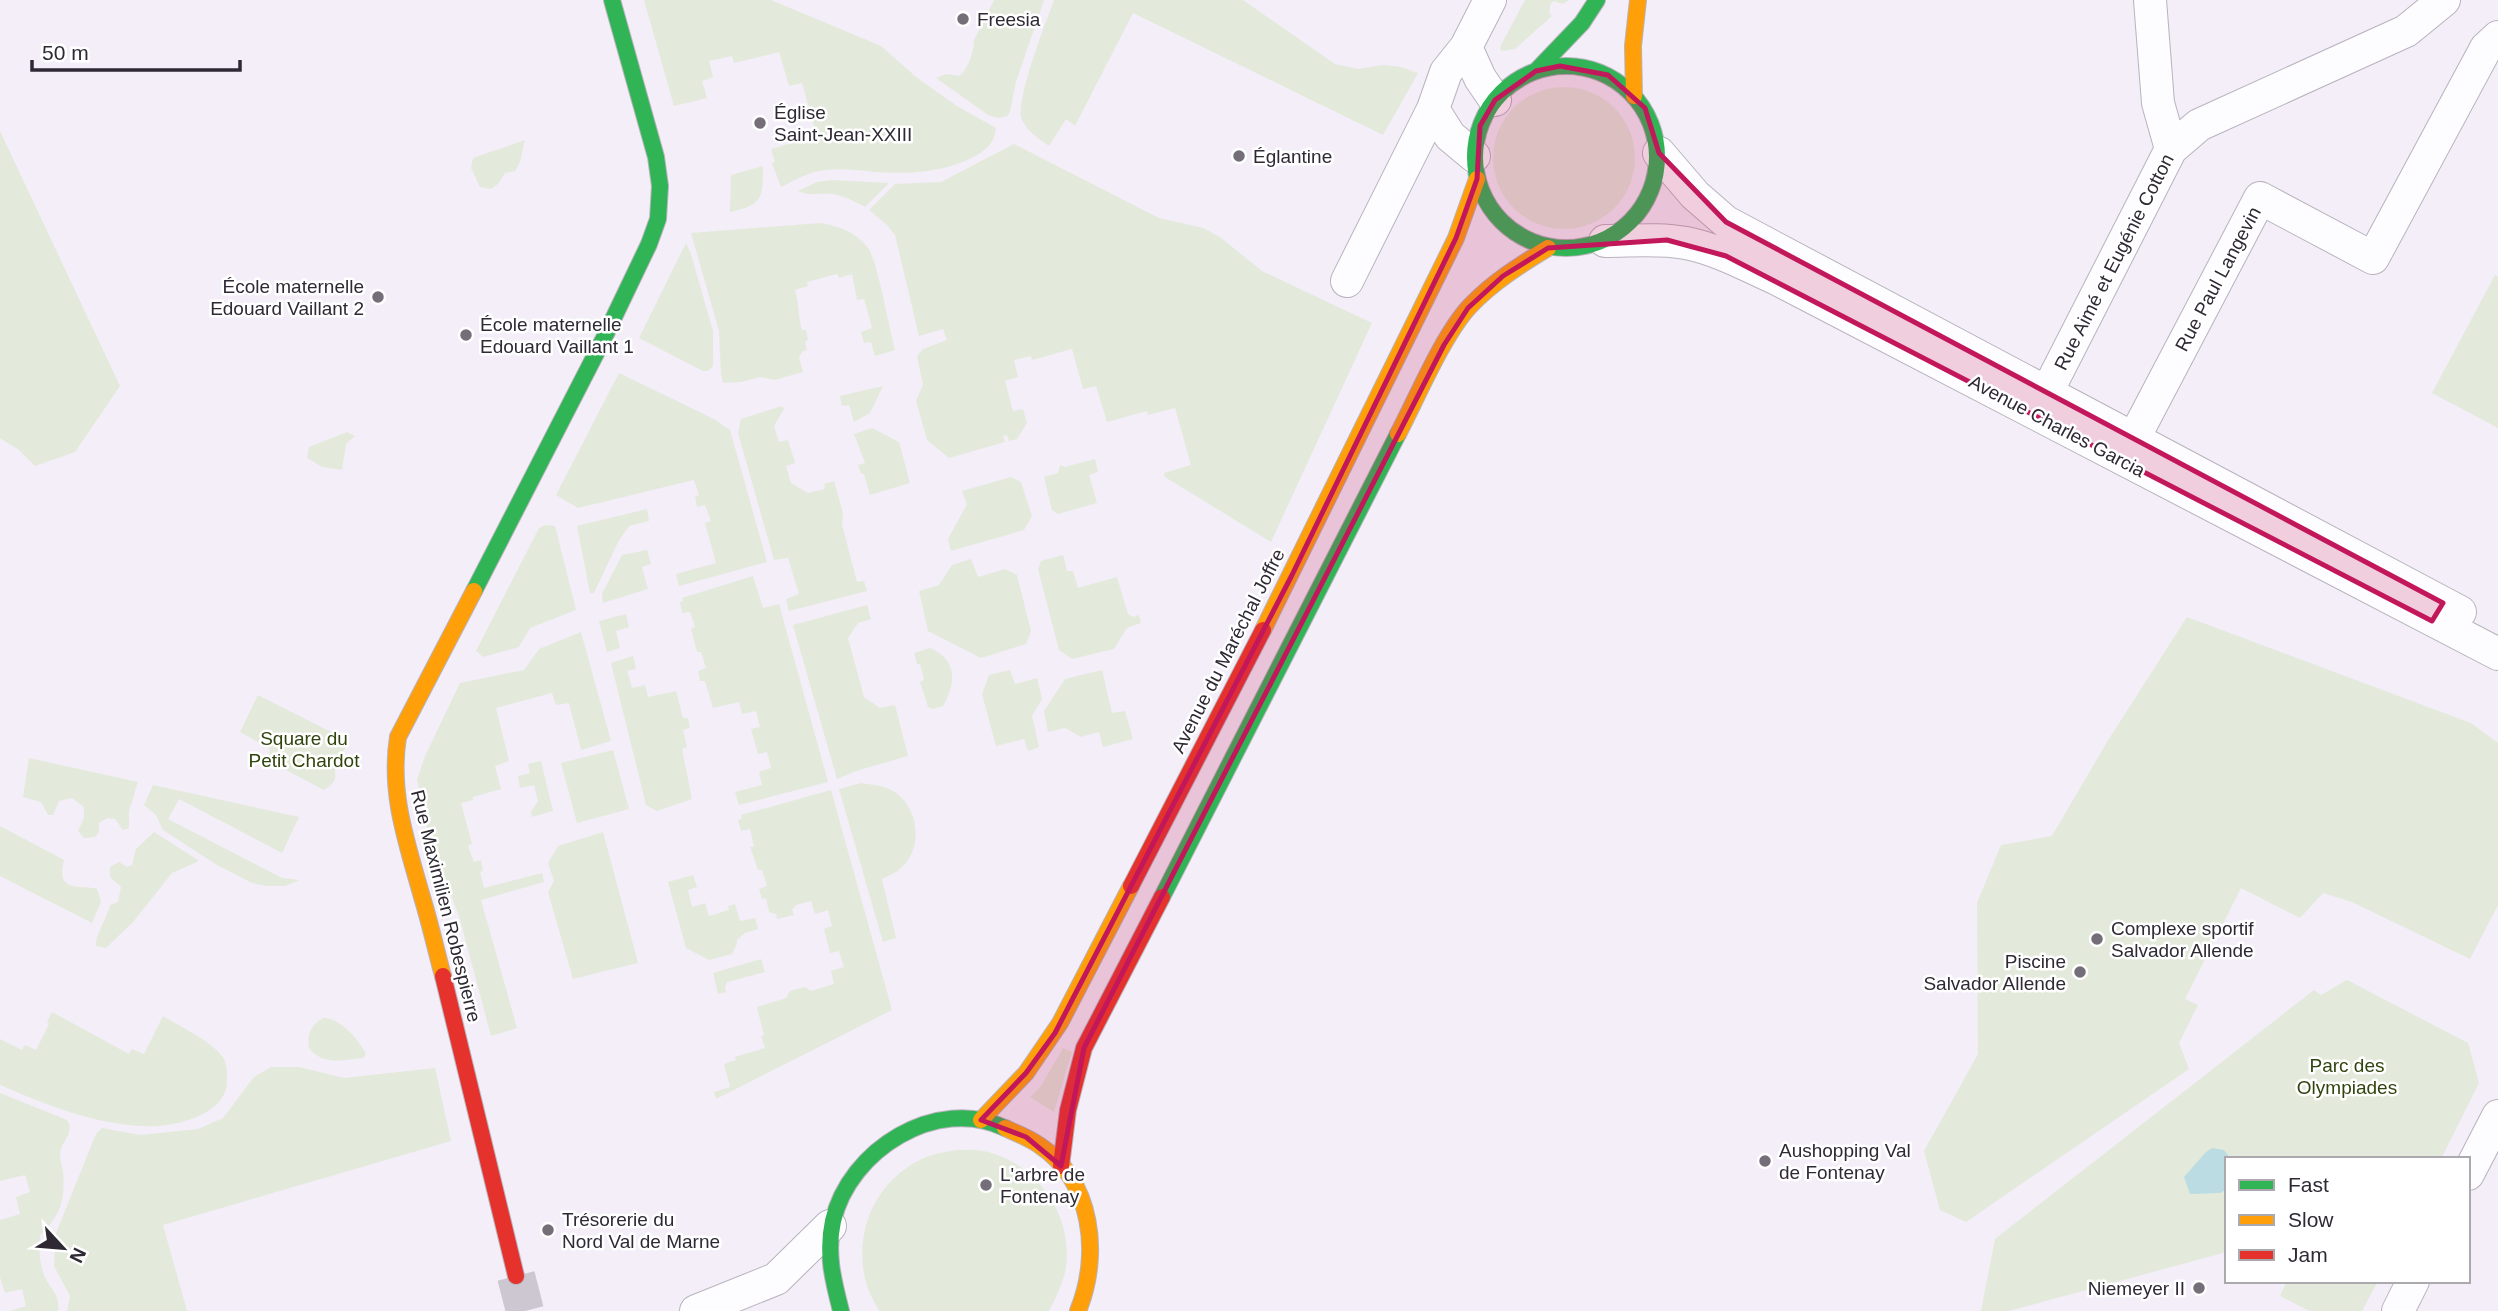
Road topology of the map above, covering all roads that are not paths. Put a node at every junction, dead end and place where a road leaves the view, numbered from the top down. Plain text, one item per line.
1 (612, 0) edge
2 (1490, 0) edge
3 (1597, 0) edge
4 (1638, 0) edge
5 (2150, 0) edge
6 (2444, 0) edge
7 (2498, 37) edge
8 (1465, 47) junction
9 (1535, 71) junction
10 (1634, 96) junction
11 (1495, 100) junction
12 (1433, 109) junction
13 (2171, 149) junction
14 (1659, 153) junction
15 (1476, 168) junction
16 (1605, 241) junction
17 (1548, 248) junction
18 (1347, 281) dead end
19 (2037, 401) junction
20 (2134, 438) junction
21 (2438, 612) junction
22 (2498, 633) edge
23 (2498, 654) edge
24 (2498, 1116) edge
25 (981, 1120) junction
26 (1062, 1166) junction
27 (2470, 1170) edge
28 (830, 1226) junction
29 (516, 1276) tunnel mouth
30 (2412, 1283) edge
31 (696, 1311) edge
32 (841, 1311) edge
33 (1078, 1311) edge
34 (2398, 1311) edge

1 - 29 main road, Rue Maximilien Robespierre
2 - 8 street
3 - 9 main road
4 - 10 main road
5 - 13 street
6 - 13 street, Rue Aimé et Eugénie Cotton
7 - 20 street, Rue Paul Langevin
8 - 11 street
8 - 12 street
9 - 10 main road
9 - 11 main road
10 - 14 main road
11 - 15 main road
12 - 15 street
12 - 18 street
13 - 19 street, Rue Aimé et Eugénie Cotton
14 - 16 main road
14 - 19 street, Avenue Charles Garcia
15 - 17 main road
15 - 25 main road, Avenue du Maréchal Joffre
16 - 17 main road
16 - 19 street, Avenue Charles Garcia
17 - 26 main road
19 - 20 street, Avenue Charles Garcia
19 - 21 street, Avenue Charles Garcia
20 - 21 street, Avenue Charles Garcia
21 - 22 street, Avenue Charles Garcia
21 - 23 street, Avenue Charles Garcia
24 - 27 street
25 - 26 main road
25 - 28 main road
26 - 33 main road
28 - 31 street
28 - 32 main road
30 - 34 street

